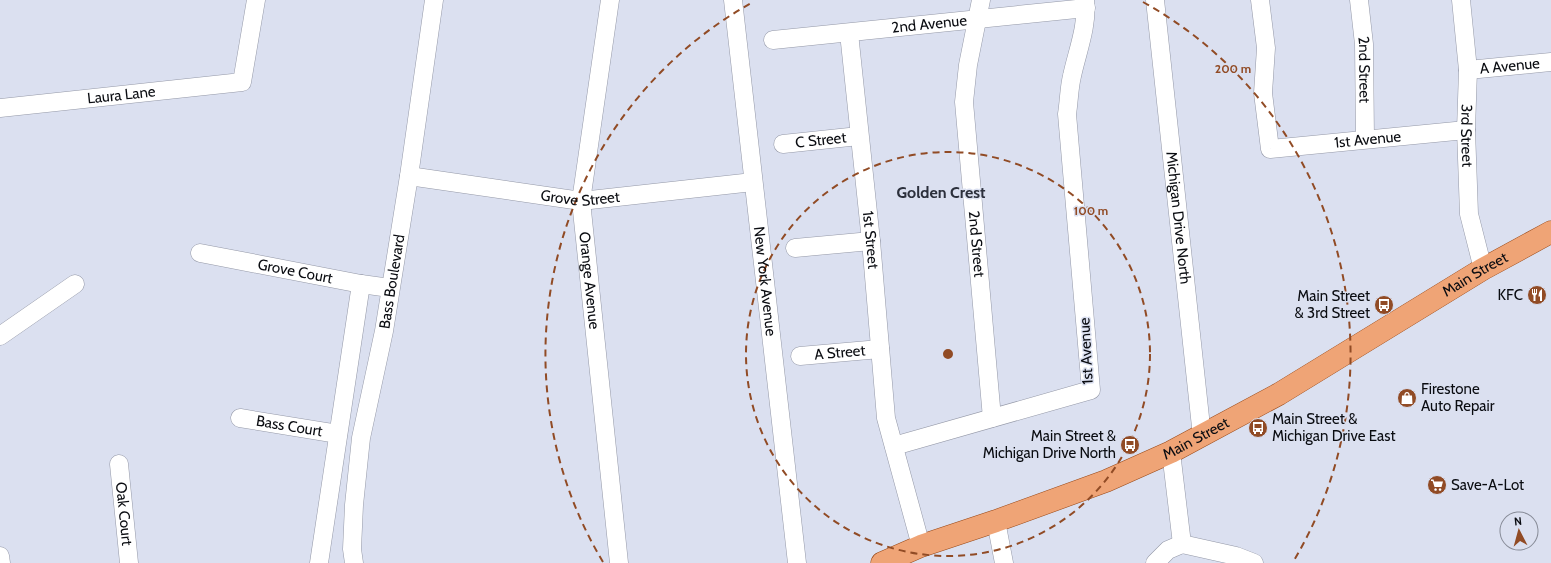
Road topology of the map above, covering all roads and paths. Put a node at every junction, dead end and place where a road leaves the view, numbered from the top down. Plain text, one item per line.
1 (256, 0) edge
2 (434, 0) edge
3 (610, 0) edge
4 (733, 0) edge
5 (981, 0) edge
6 (1155, 0) edge
7 (1260, 0) edge
8 (1359, 0) edge
9 (1461, 0) edge
10 (1086, 4) edge
11 (977, 20) junction
12 (849, 33) junction
13 (773, 40) dead end
14 (1551, 62) edge
15 (1468, 70) junction
16 (0, 108) edge
17 (1466, 130) junction
18 (859, 136) junction
19 (1365, 139) junction
20 (783, 144) dead end
21 (408, 176) junction
22 (753, 182) junction
23 (581, 201) junction
24 (1551, 232) edge
25 (870, 240) junction
26 (795, 248) dead end
27 (200, 253) dead end
28 (1483, 269) junction
29 (75, 284) dead end
30 (361, 284) junction
31 (390, 288) junction
32 (0, 336) edge
33 (880, 349) junction
34 (800, 356) dead end
35 (240, 418) dead end
36 (992, 418) junction
37 (338, 434) junction
38 (1202, 436) junction
39 (894, 446) junction
40 (1171, 452) junction
41 (119, 464) dead end
42 (996, 521) junction
43 (1182, 544) junction
44 (921, 546) junction
45 (0, 556) edge
46 (1, 563) edge
47 (129, 563) edge
48 (319, 563) edge
49 (354, 563) edge
50 (619, 563) edge
51 (797, 563) edge
52 (882, 563) edge
53 (1004, 563) edge
54 (1155, 563) edge
55 (1254, 563) edge

1 - 16 street, Laura Lane
2 - 21 street, Bass Boulevard
3 - 23 street, Orange Avenue
4 - 22 street, New York Avenue
5 - 11 street, 2nd Street
6 - 38 street, Michigan Drive North
7 - 19 street, 1st Avenue
8 - 19 street, 2nd Street
9 - 15 street, 3rd Street
10 - 11 street, 2nd Avenue
10 - 36 street, 1st Avenue
11 - 12 street, 2nd Avenue
11 - 36 street, 2nd Street
12 - 13 street, 2nd Avenue
12 - 18 street, 1st Street
14 - 15 street, A Avenue
15 - 17 street, 3rd Street
17 - 19 street, 1st Avenue
17 - 28 street, 3rd Street
18 - 20 street, C Street
18 - 25 street, 1st Street
21 - 23 street, Grove Street
21 - 31 street, Bass Boulevard
22 - 23 street, Grove Street
22 - 51 street, New York Avenue
23 - 50 street, Orange Avenue
24 - 28 main road, Main Street
25 - 26 street
25 - 33 street, 1st Street
27 - 30 street, Grove Court
28 - 38 main road, Main Street
29 - 32 street
30 - 31 street, Grove Court
30 - 37 street
31 - 49 street, Bass Boulevard
33 - 34 street, A Street
33 - 39 street, 1st Street
35 - 37 street, Bass Court
36 - 39 street, 1st Avenue
37 - 48 street
38 - 40 main road, Main Street
39 - 44 street
40 - 42 main road, Main Street
40 - 43 street
41 - 47 street, Oak Court
42 - 44 main road, Main Street
42 - 53 street
43 - 54 street
43 - 55 street
44 - 52 main road, Main Street
45 - 46 street

